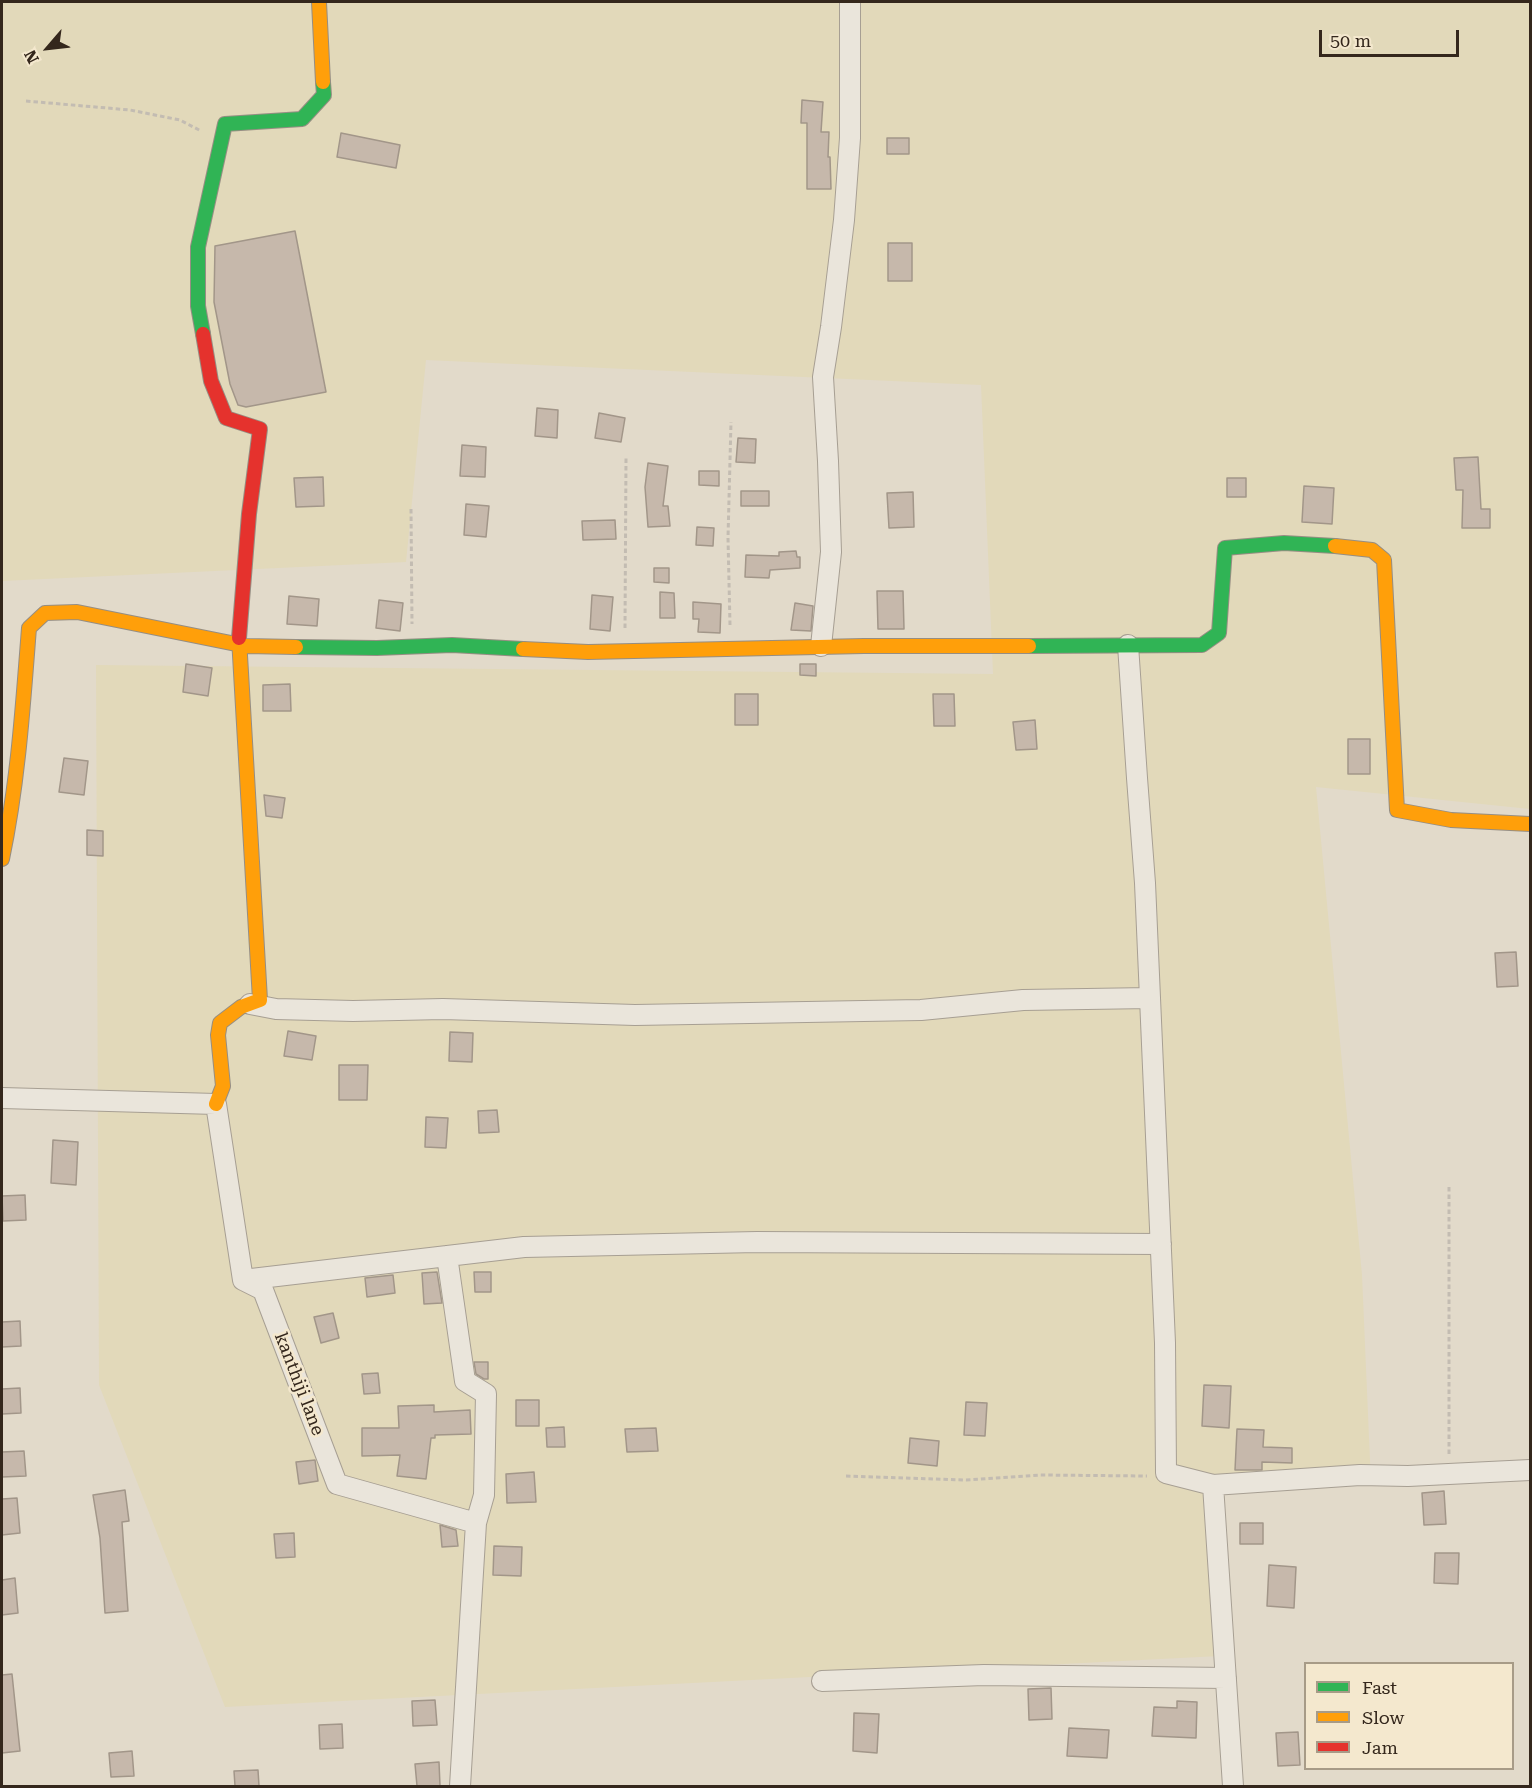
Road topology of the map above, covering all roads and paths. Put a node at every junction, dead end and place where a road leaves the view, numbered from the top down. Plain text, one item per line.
1 (319, 2) edge
2 (850, 2) edge
3 (26, 101) dead end
4 (221, 141) junction
5 (731, 422) dead end
6 (626, 458) dead end
7 (411, 509) dead end
8 (239, 644) junction
9 (1128, 645) junction
10 (821, 646) junction
11 (411, 647) junction
12 (731, 648) junction
13 (625, 651) junction
14 (1530, 824) edge
15 (2, 859) edge
16 (1150, 998) junction
17 (250, 1004) junction
18 (2, 1098) edge
19 (216, 1104) junction
20 (1449, 1186) dead end
21 (1161, 1244) junction
22 (447, 1257) junction
23 (243, 1280) junction
24 (1530, 1470) edge
25 (1166, 1473) junction
26 (1449, 1474) junction
27 (846, 1476) dead end
28 (1213, 1485) junction
29 (476, 1523) junction
30 (1226, 1678) junction
31 (822, 1681) dead end
32 (460, 1786) edge
33 (1233, 1786) edge

1 - 4 street
2 - 10 street
3 - 4 path
4 - 8 street
5 - 12 path
6 - 13 path
7 - 11 path
8 - 11 street
8 - 15 street
8 - 17 street
9 - 10 street
9 - 14 street
9 - 16 street
10 - 12 street
11 - 13 street
12 - 13 street
16 - 17 street
16 - 21 street
17 - 19 street
18 - 19 street
19 - 23 street
20 - 26 path
21 - 22 street
21 - 25 street
22 - 23 street
22 - 29 street
23 - 29 street, kanthiji lane
24 - 26 street
25 - 27 path
25 - 28 street
26 - 28 street
28 - 30 street
29 - 32 street
30 - 31 street
30 - 33 street

